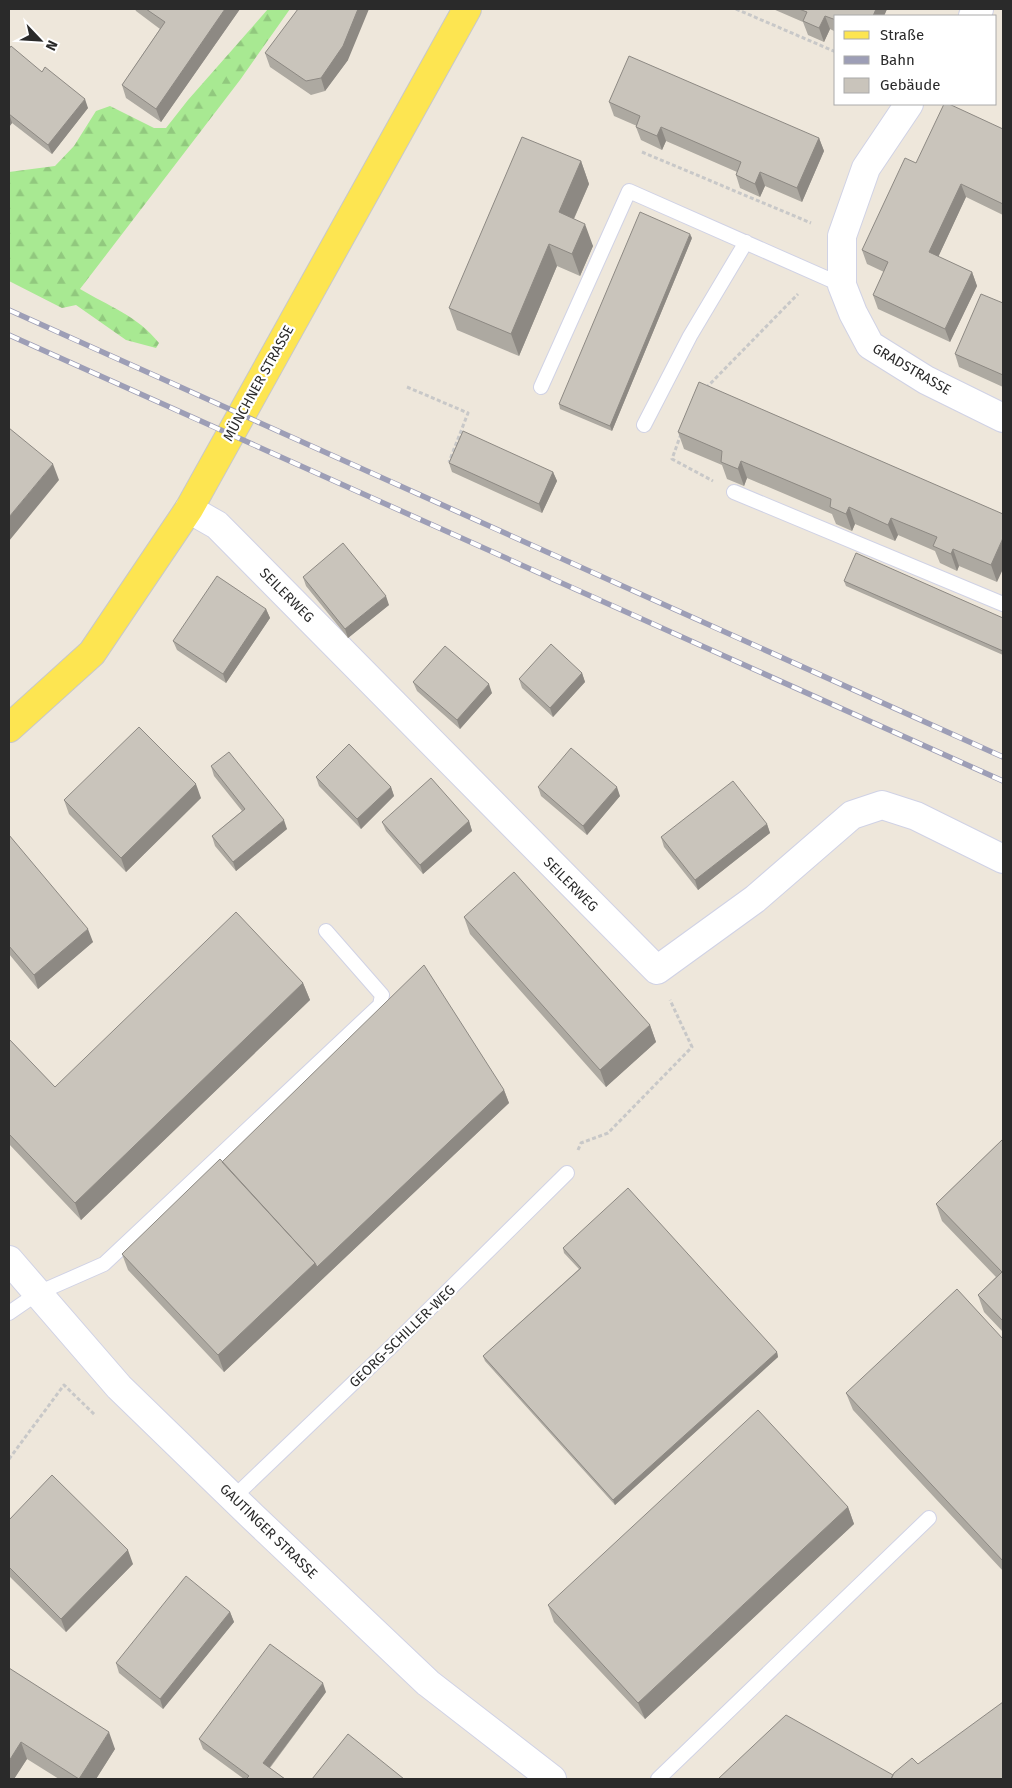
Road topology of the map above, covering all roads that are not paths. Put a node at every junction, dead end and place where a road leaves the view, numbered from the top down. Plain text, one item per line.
1 (467, 9) edge
2 (908, 105) edge
3 (746, 242) junction
4 (842, 285) junction
5 (541, 387) dead end
6 (1003, 418) edge
7 (644, 425) dead end
8 (734, 492) edge
9 (189, 509) junction
10 (1003, 604) edge
11 (9, 728) edge
12 (1003, 859) edge
13 (326, 931) dead end
14 (567, 1173) road end
15 (9, 1260) edge
16 (38, 1293) junction
17 (9, 1313) edge
18 (234, 1497) junction
19 (929, 1518) dead end
20 (552, 1779) edge
21 (658, 1779) edge

1 - 9 main road, MÜNCHNER STRASSE
2 - 4 street, GRADSTRASSE
3 - 4 lane
3 - 5 lane
3 - 7 lane
4 - 6 street, GRADSTRASSE
8 - 10 lane
9 - 11 main road, MÜNCHNER STRASSE
9 - 12 street, SEILERWEG
13 - 16 lane
14 - 18 lane, GEORG-SCHILLER-WEG
15 - 16 street, GAUTINGER STRASSE
16 - 17 lane
16 - 18 street, GAUTINGER STRASSE
18 - 20 street, GAUTINGER STRASSE
19 - 21 lane

